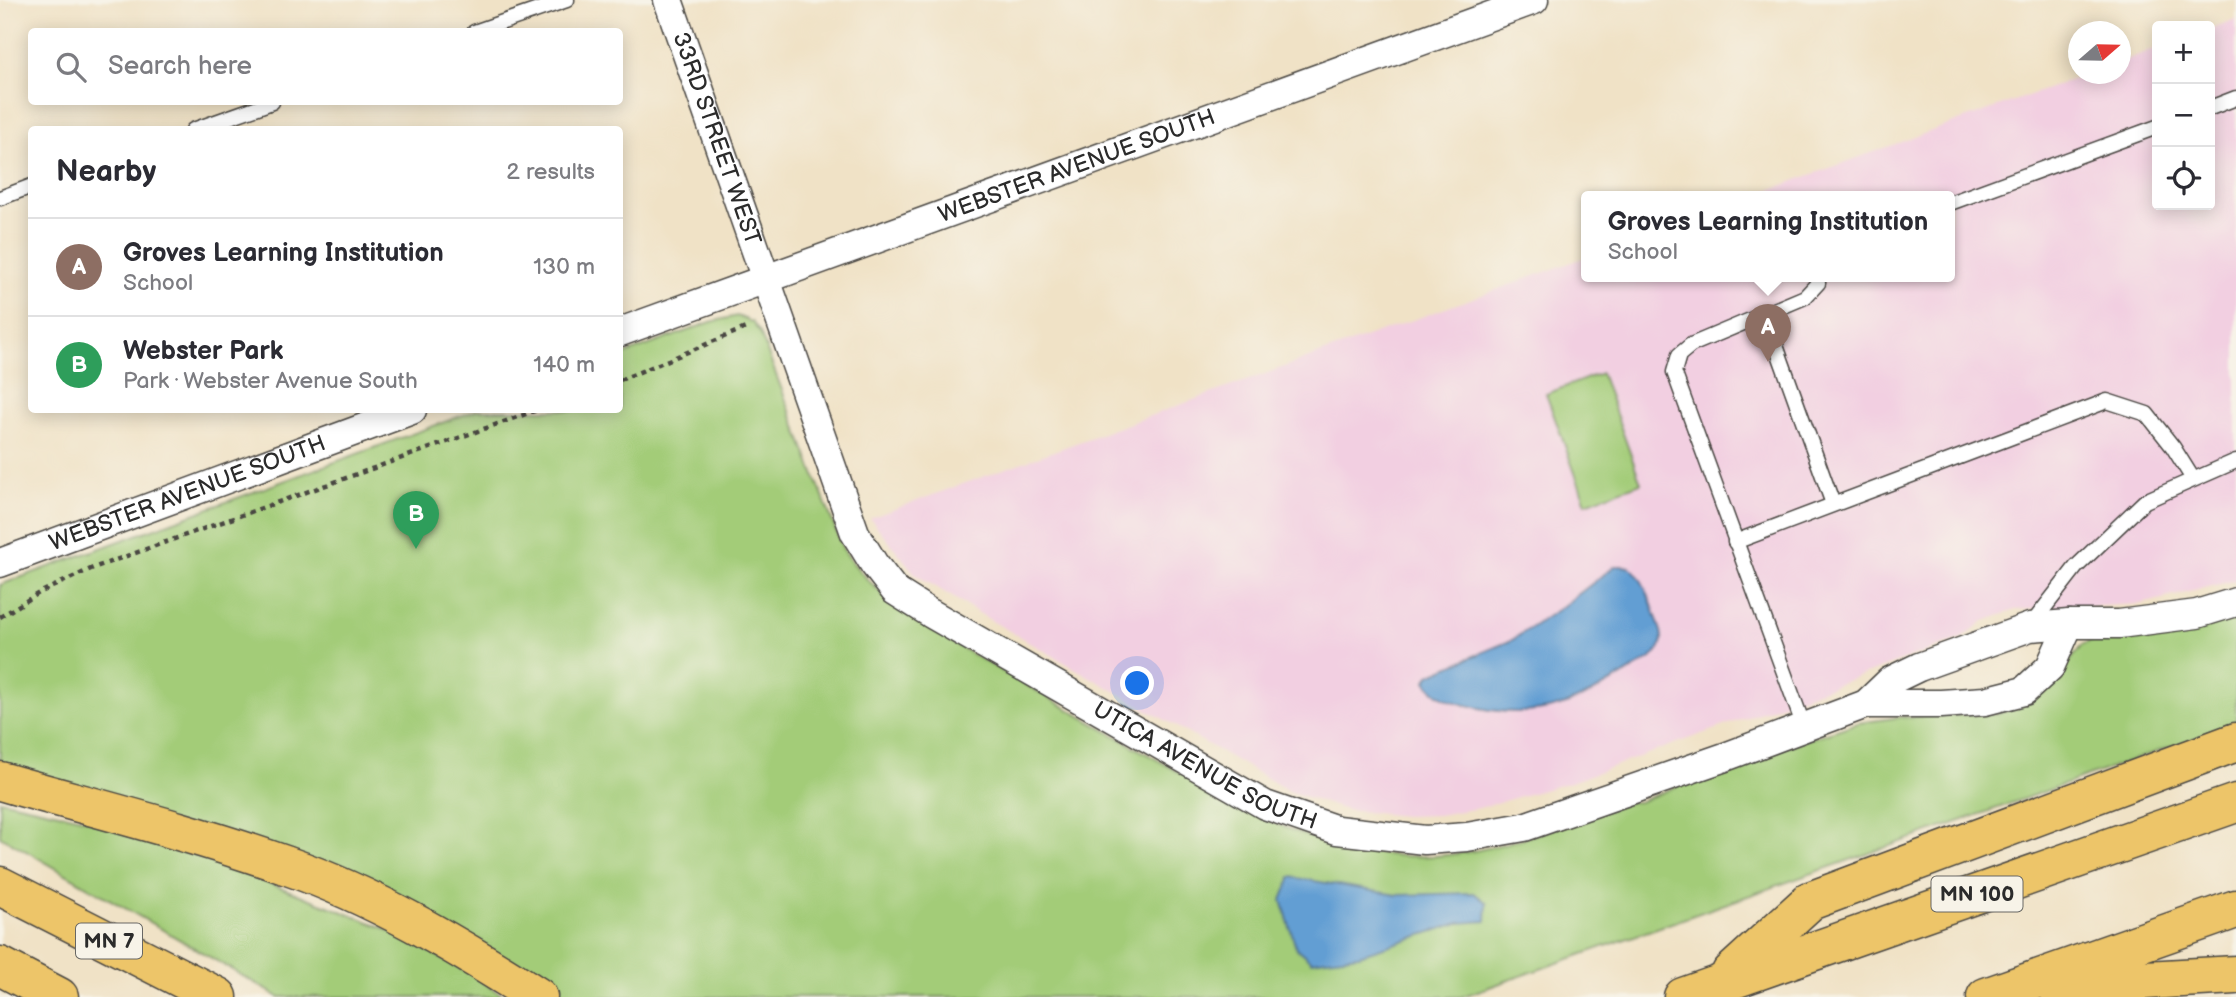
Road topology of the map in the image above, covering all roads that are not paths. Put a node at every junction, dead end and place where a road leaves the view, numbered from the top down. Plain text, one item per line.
1 (567, 0) edge
2 (668, 0) edge
3 (1534, 0) edge
4 (486, 28) edge
5 (2236, 98) edge
6 (264, 105) edge
7 (2215, 105) edge
8 (204, 126) edge
9 (2152, 129) edge
10 (28, 188) edge
11 (0, 198) edge
12 (1955, 201) edge
13 (765, 278) junction
14 (1818, 282) edge
15 (1765, 315) junction
16 (623, 331) edge
17 (404, 413) edge
18 (2236, 461) edge
19 (2193, 479) junction
20 (1833, 505) junction
21 (1735, 541) junction
22 (0, 563) edge
23 (2236, 603) edge
24 (2069, 624) junction
25 (2030, 627) junction
26 (1866, 704) junction
27 (1804, 727) junction
28 (2236, 742) edge
29 (0, 781) edge
30 (2236, 803) edge
31 (0, 886) edge
32 (0, 908) edge
33 (2236, 909) edge
34 (0, 966) edge
35 (2236, 975) edge
36 (1700, 991) edge
37 (1999, 993) edge
38 (59, 997) edge
39 (191, 997) edge
40 (218, 997) edge
41 (538, 997) edge

1 - 4 lane
2 - 13 street, 33RD STREET WEST
3 - 13 street, WEBSTER AVENUE SOUTH
5 - 7 lane
6 - 8 lane
9 - 12 lane
10 - 11 lane
13 - 16 street, WEBSTER AVENUE SOUTH
13 - 27 street, UTICA AVENUE SOUTH
14 - 15 lane
15 - 20 lane
15 - 21 lane
17 - 22 street, WEBSTER AVENUE SOUTH
18 - 19 lane
19 - 20 lane
19 - 25 lane
20 - 21 lane
21 - 27 lane
23 - 24 street, UTICA AVENUE SOUTH
24 - 25 street, UTICA AVENUE SOUTH
24 - 26 street, UTICA AVENUE SOUTH
25 - 26 street, UTICA AVENUE SOUTH
26 - 27 street, UTICA AVENUE SOUTH
28 - 36 highway
29 - 41 highway
30 - 36 highway, MN 100
31 - 40 highway, MN 7
32 - 39 highway
33 - 37 highway
34 - 38 highway
35 - 37 highway

